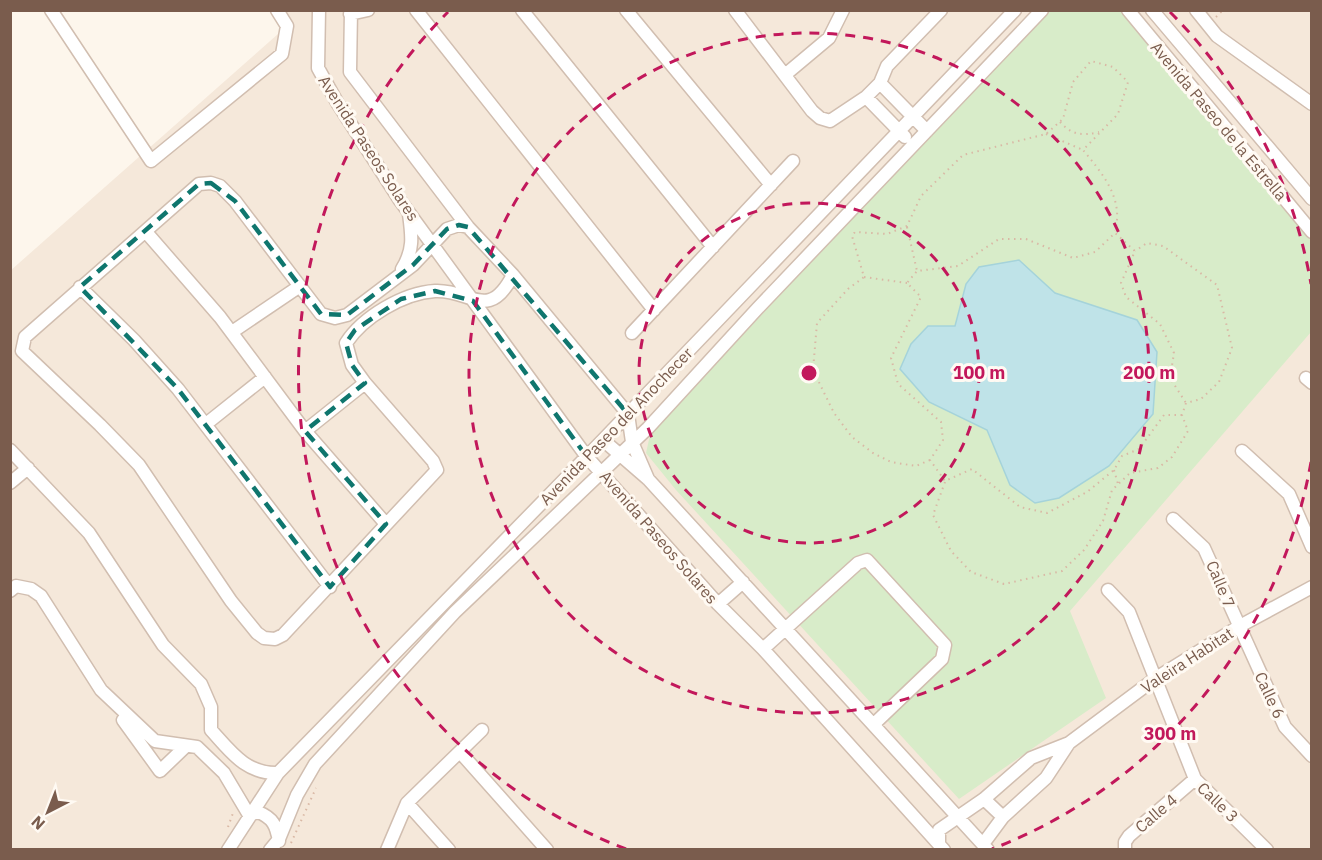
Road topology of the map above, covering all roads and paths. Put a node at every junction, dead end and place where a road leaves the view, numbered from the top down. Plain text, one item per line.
1 (51, 10) edge
2 (277, 10) edge
3 (319, 10) edge
4 (368, 10) edge
5 (416, 10) edge
6 (522, 10) edge
7 (626, 10) edge
8 (735, 10) edge
9 (843, 10) edge
10 (941, 10) edge
11 (1015, 10) edge
12 (1042, 10) edge
13 (1128, 10) edge
14 (1152, 10) edge
15 (1196, 10) edge
16 (350, 12) edge
17 (786, 74) junction
18 (880, 82) junction
19 (866, 98) junction
20 (1311, 104) edge
21 (914, 118) junction
22 (1060, 122) junction
23 (927, 131) junction
24 (1099, 132) junction
25 (900, 133) junction
26 (1046, 134) junction
27 (914, 146) junction
28 (1083, 150) junction
29 (793, 161) dead end
30 (771, 185) junction
31 (1311, 199) edge
32 (409, 213) junction
33 (907, 226) junction
34 (468, 227) junction
35 (146, 232) junction
36 (1311, 232) edge
37 (1115, 233) junction
38 (433, 245) junction
39 (713, 247) junction
40 (1135, 251) junction
41 (917, 271) junction
42 (513, 275) junction
43 (397, 277) junction
44 (864, 277) junction
45 (907, 283) junction
46 (300, 286) junction
47 (80, 287) junction
48 (473, 301) junction
49 (654, 310) junction
50 (232, 332) junction
51 (632, 333) dead end
52 (266, 377) junction
53 (365, 383) junction
54 (1186, 403) junction
55 (628, 414) junction
56 (1182, 415) junction
57 (206, 424) junction
58 (305, 431) junction
59 (603, 440) junction
60 (632, 442) junction
61 (10, 450) edge
62 (1242, 451) dead end
63 (618, 456) junction
64 (587, 457) junction
65 (930, 460) junction
66 (28, 468) junction
67 (1114, 470) junction
68 (602, 471) junction
69 (648, 478) junction
70 (945, 481) junction
71 (10, 483) edge
72 (1118, 484) junction
73 (1173, 519) dead end
74 (386, 524) junction
75 (1311, 547) edge
76 (743, 582) junction
77 (330, 587) junction
78 (1311, 588) edge
79 (1108, 590) dead end
80 (10, 591) edge
81 (718, 604) junction
82 (1238, 627) junction
83 (786, 629) junction
84 (763, 650) junction
85 (1156, 678) junction
86 (101, 690) junction
87 (874, 724) junction
88 (212, 730) junction
89 (482, 730) dead end
90 (1069, 743) junction
91 (191, 747) junction
92 (460, 752) junction
93 (1311, 756) edge
94 (278, 773) junction
95 (1195, 779) junction
96 (984, 799) junction
97 (407, 803) junction
98 (249, 815) junction
99 (1003, 817) junction
100 (958, 818) junction
101 (280, 844) edge
102 (233, 847) edge
103 (942, 847) edge
104 (985, 847) edge
105 (270, 849) edge
106 (387, 849) edge
107 (449, 849) edge
108 (547, 849) edge
109 (1125, 849) edge
110 (1267, 849) edge

1 - 2 street
3 - 32 street, Avenida Paseos Solares
4 - 16 street
5 - 49 street
6 - 39 street
7 - 30 street
8 - 17 street
9 - 17 street
10 - 18 street
11 - 21 street, Avenida Paseo del Anochecer
12 - 23 street, Avenida Paseo del Anochecer
13 - 36 street, Avenida Paseo de la Estrella
14 - 31 street, Avenida Paseo de la Estrella
15 - 20 street
16 - 34 street, Avenida Paseos Solares
17 - 19 street
18 - 19 street
18 - 21 street
19 - 25 street
21 - 23 street
21 - 25 street, Avenida Paseo del Anochecer
22 - 24 path
22 - 24 path
22 - 26 path
23 - 27 street, Avenida Paseo del Anochecer
24 - 28 path
25 - 27 street
25 - 55 street, Avenida Paseo del Anochecer
26 - 28 path
26 - 33 path
27 - 60 street, Avenida Paseo del Anochecer
28 - 37 path
29 - 30 street
30 - 39 street
32 - 38 street, Avenida Paseos Solares
32 - 43 street
33 - 41 path
33 - 44 path
34 - 38 street
34 - 42 street, Avenida Paseos Solares
35 - 46 street
35 - 47 street
35 - 50 street
37 - 40 path
37 - 41 path
38 - 43 street
38 - 48 street, Avenida Paseos Solares
39 - 49 street
40 - 54 path
40 - 54 path
41 - 45 path
42 - 48 street
42 - 55 street, Avenida Paseos Solares
43 - 46 street
44 - 45 path
44 - 65 path
45 - 65 path
46 - 50 street
47 - 57 street
47 - 77 street
48 - 53 street
48 - 64 street, Avenida Paseos Solares
49 - 51 street
50 - 52 street
52 - 57 street
52 - 58 street
53 - 58 street
53 - 74 street
54 - 56 path
55 - 59 street, Avenida Paseo del Anochecer
55 - 60 street, Avenida Paseos Solares
56 - 67 path
56 - 72 path
57 - 77 street
58 - 74 street
59 - 63 street, Avenida Paseos Solares
59 - 64 street, Avenida Paseo del Anochecer
60 - 63 street, Avenida Paseo del Anochecer
60 - 69 street, Avenida Paseos Solares
61 - 66 street
62 - 75 street
63 - 68 street, Avenida Paseo del Anochecer
63 - 69 street, Avenida Paseos Solares
64 - 68 street, Avenida Paseos Solares
64 - 94 street, Avenida Paseo del Anochecer
65 - 70 path
66 - 71 street
66 - 88 street
67 - 70 path
67 - 72 path
68 - 81 street, Avenida Paseos Solares
68 - 101 street, Avenida Paseo del Anochecer
69 - 76 street, Avenida Paseos Solares
70 - 72 path
73 - 82 street, Calle 7
74 - 77 street
76 - 81 street
76 - 83 street, Avenida Paseos Solares
78 - 82 street, Valeira Habitat
79 - 85 street, Calle 3
80 - 86 street
81 - 84 street, Avenida Paseos Solares
82 - 85 street, Valeira Habitat
82 - 93 street, Calle 6
83 - 84 street
83 - 87 street, Avenida Paseos Solares
83 - 87 street
84 - 103 street, Avenida Paseos Solares
85 - 90 street, Valeira Habitat
85 - 95 street, Calle 3
86 - 91 street
86 - 91 street
87 - 100 street, Avenida Paseos Solares
88 - 91 street
88 - 94 street
89 - 92 street
90 - 96 street, Valeira Habitat
90 - 99 street, Valeira Habitat
91 - 98 street
92 - 97 street
92 - 108 street
94 - 98 street, Avenida Paseo del Anochecer
95 - 109 street, Calle 4
95 - 110 street, Calle 3
96 - 99 street
96 - 100 street, Valeira Habitat
97 - 106 street
97 - 107 street
98 - 101 street
98 - 102 street, Avenida Paseo del Anochecer
99 - 104 street, Valeira Habitat
100 - 103 street, Valeira Habitat
100 - 104 street, Avenida Paseos Solares
101 - 105 street, Avenida Paseo del Anochecer

